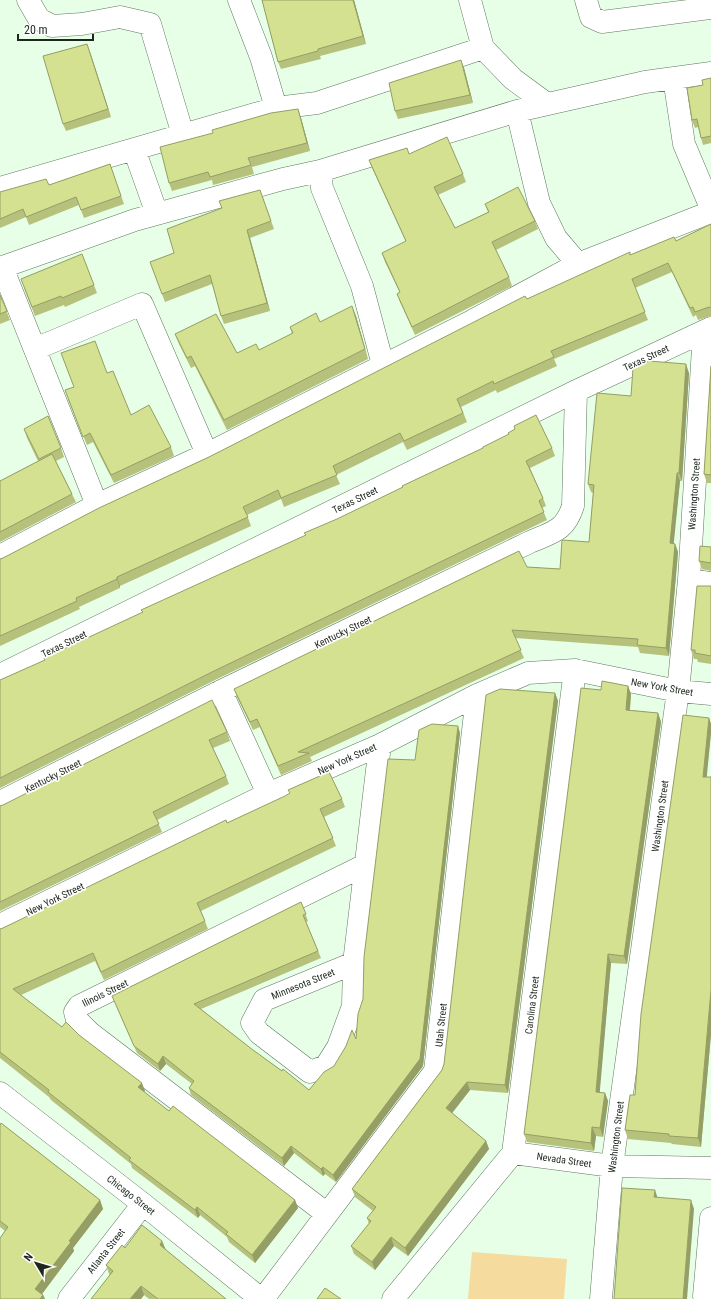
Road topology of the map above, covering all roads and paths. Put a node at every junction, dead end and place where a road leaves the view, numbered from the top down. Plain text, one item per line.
1 (28, 0) edge
2 (239, 0) edge
3 (470, 0) edge
4 (586, 0) edge
5 (711, 8) edge
6 (484, 48) junction
7 (711, 73) edge
8 (674, 78) junction
9 (547, 104) junction
10 (276, 108) junction
11 (517, 111) junction
12 (184, 135) junction
13 (134, 149) junction
14 (320, 171) junction
15 (0, 188) edge
16 (711, 208) edge
17 (711, 212) edge
18 (156, 214) junction
19 (578, 264) junction
20 (1, 268) edge
21 (708, 329) edge
22 (35, 349) junction
23 (383, 365) junction
24 (576, 391) junction
25 (207, 454) junction
26 (98, 505) junction
27 (0, 556) edge
28 (689, 580) junction
29 (711, 583) edge
30 (576, 670) junction
31 (0, 675) edge
32 (221, 691) junction
33 (678, 691) junction
34 (711, 694) edge
35 (477, 695) junction
36 (380, 745) junction
37 (268, 794) junction
38 (0, 802) edge
39 (365, 864) junction
40 (0, 926) edge
41 (354, 963) junction
42 (0, 1093) edge
43 (513, 1153) junction
44 (612, 1166) junction
45 (711, 1168) edge
46 (143, 1204) junction
47 (327, 1214) junction
48 (711, 1218) edge
49 (69, 1299) edge
50 (262, 1299) edge
51 (393, 1299) edge
52 (601, 1299) edge
53 (705, 1299) edge

1 - 12 street
2 - 10 street
3 - 6 street
4 - 5 street
6 - 9 street
6 - 10 street
7 - 8 street
8 - 9 street
8 - 16 street
9 - 11 street
10 - 12 street
11 - 14 street
11 - 19 street
12 - 13 street
13 - 15 street
13 - 18 street
14 - 18 street
14 - 23 street
17 - 19 street
18 - 20 street
19 - 23 street
20 - 22 street
21 - 24 street, Texas Street
21 - 28 street, Washington Street
22 - 25 street
22 - 26 street
23 - 25 street
24 - 31 street, Texas Street
24 - 32 street, Kentucky Street
25 - 26 street
26 - 27 street
28 - 29 street
28 - 33 street, Washington Street
30 - 33 street, New York Street
30 - 35 street, New York Street
30 - 43 street, Carolina Street
32 - 37 street
32 - 38 street, Kentucky Street
33 - 34 street, New York Street
33 - 44 street, Washington Street
35 - 36 street, New York Street
35 - 47 street, Utah Street
36 - 37 street, New York Street
36 - 39 street, Minnesota Street
37 - 40 street, New York Street
39 - 41 street, Minnesota Street
39 - 47 street, Ilinois Street
41 - 41 street, Minnesota Street
42 - 46 street, Chicago Street
43 - 44 street, Nevada Street
43 - 51 street
44 - 45 street, Nevada Street
44 - 52 street, Washington Street
46 - 49 street, Atlanta Street
46 - 50 street, Chicago Street
47 - 50 street, Utah Street
48 - 53 street

